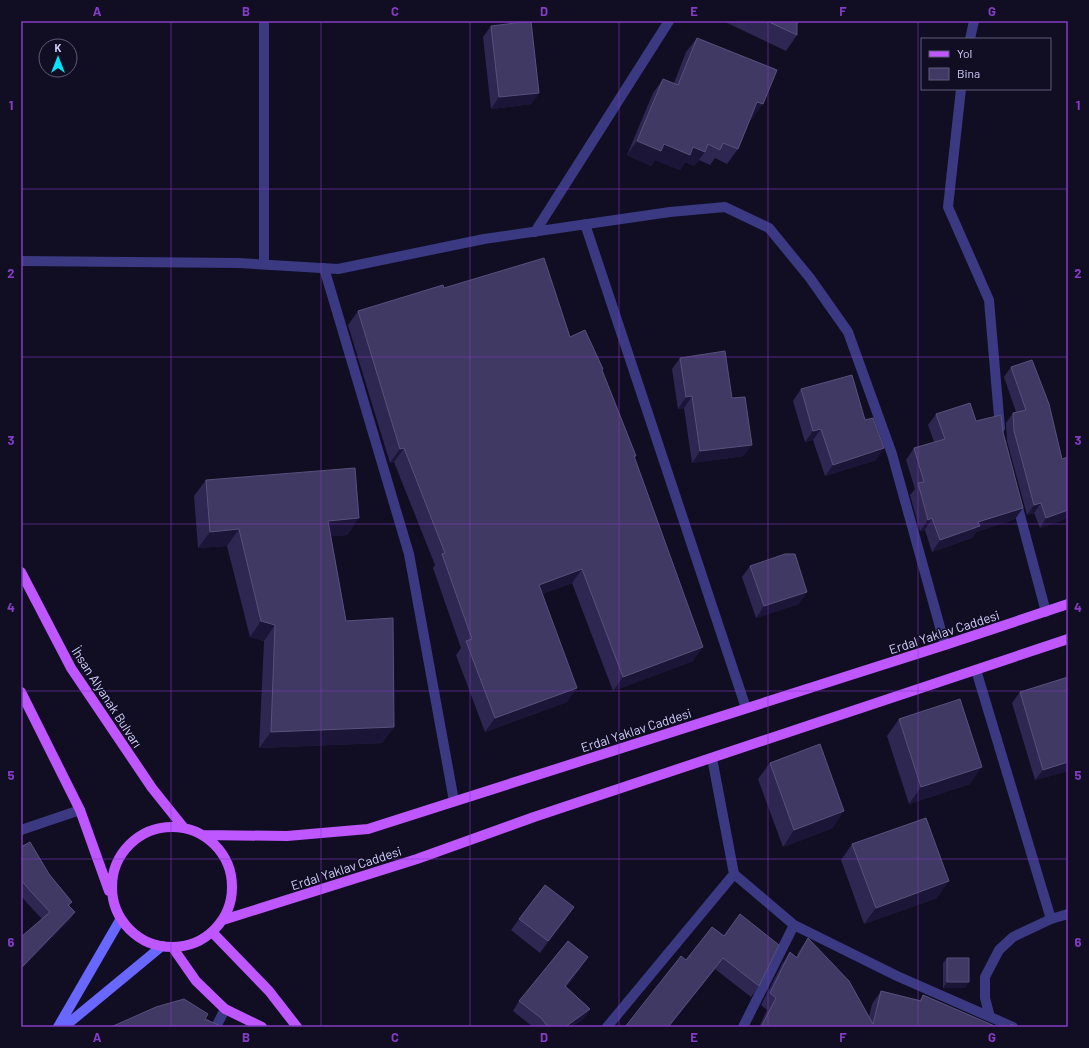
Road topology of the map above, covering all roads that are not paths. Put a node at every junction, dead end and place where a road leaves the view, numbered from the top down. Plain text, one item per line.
1 (264, 21) edge
2 (669, 21) edge
3 (974, 21) edge
4 (970, 38) edge
5 (961, 90) edge
6 (585, 224) junction
7 (535, 232) junction
8 (21, 261) edge
9 (264, 264) junction
10 (324, 268) junction
11 (1001, 442) edge
12 (1013, 488) edge
13 (21, 572) edge
14 (1068, 604) edge
15 (1046, 612) junction
16 (1068, 639) edge
17 (945, 646) junction
18 (976, 670) junction
19 (21, 692) edge
20 (746, 708) junction
21 (712, 758) junction
22 (454, 801) junction
23 (80, 810) junction
24 (184, 828) junction
25 (21, 830) edge
26 (203, 835) junction
27 (734, 874) junction
28 (112, 901) junction
29 (1068, 914) edge
30 (1051, 919) junction
31 (120, 920) junction
32 (223, 920) junction
33 (794, 925) junction
34 (212, 932) junction
35 (162, 946) junction
36 (173, 948) junction
37 (225, 1009) junction
38 (990, 1017) junction
39 (58, 1027) edge
40 (64, 1027) edge
41 (216, 1027) edge
42 (262, 1027) edge
43 (298, 1027) edge
44 (606, 1027) edge
45 (742, 1027) edge
46 (1013, 1027) edge

1 - 9 street
2 - 7 street
3 - 4 street
5 - 11 street
6 - 7 street
6 - 17 street
6 - 20 street
7 - 10 street
8 - 9 street
9 - 10 street
10 - 22 street
12 - 15 street
13 - 24 main road, İhsan Alyanak Bulvarı
14 - 15 main road, Erdal Yaklav Caddesi
15 - 17 main road, Erdal Yaklav Caddesi
16 - 18 main road, Erdal Yaklav Caddesi
17 - 20 main road, Erdal Yaklav Caddesi
18 - 21 main road, Erdal Yaklav Caddesi
18 - 30 street
19 - 23 main road
20 - 22 main road, Erdal Yaklav Caddesi
21 - 27 street
21 - 32 main road, Erdal Yaklav Caddesi
22 - 26 main road, Erdal Yaklav Caddesi
23 - 25 street
23 - 28 main road
24 - 26 main road
24 - 28 main road
26 - 32 main road
27 - 33 street
27 - 44 street
28 - 31 main road
29 - 30 street
30 - 38 street
31 - 35 main road
31 - 39 main road
32 - 34 main road
33 - 38 street
33 - 45 street
34 - 36 main road
34 - 43 main road
35 - 36 main road
35 - 40 main road
36 - 37 main road
37 - 41 street
37 - 42 main road
38 - 46 street

